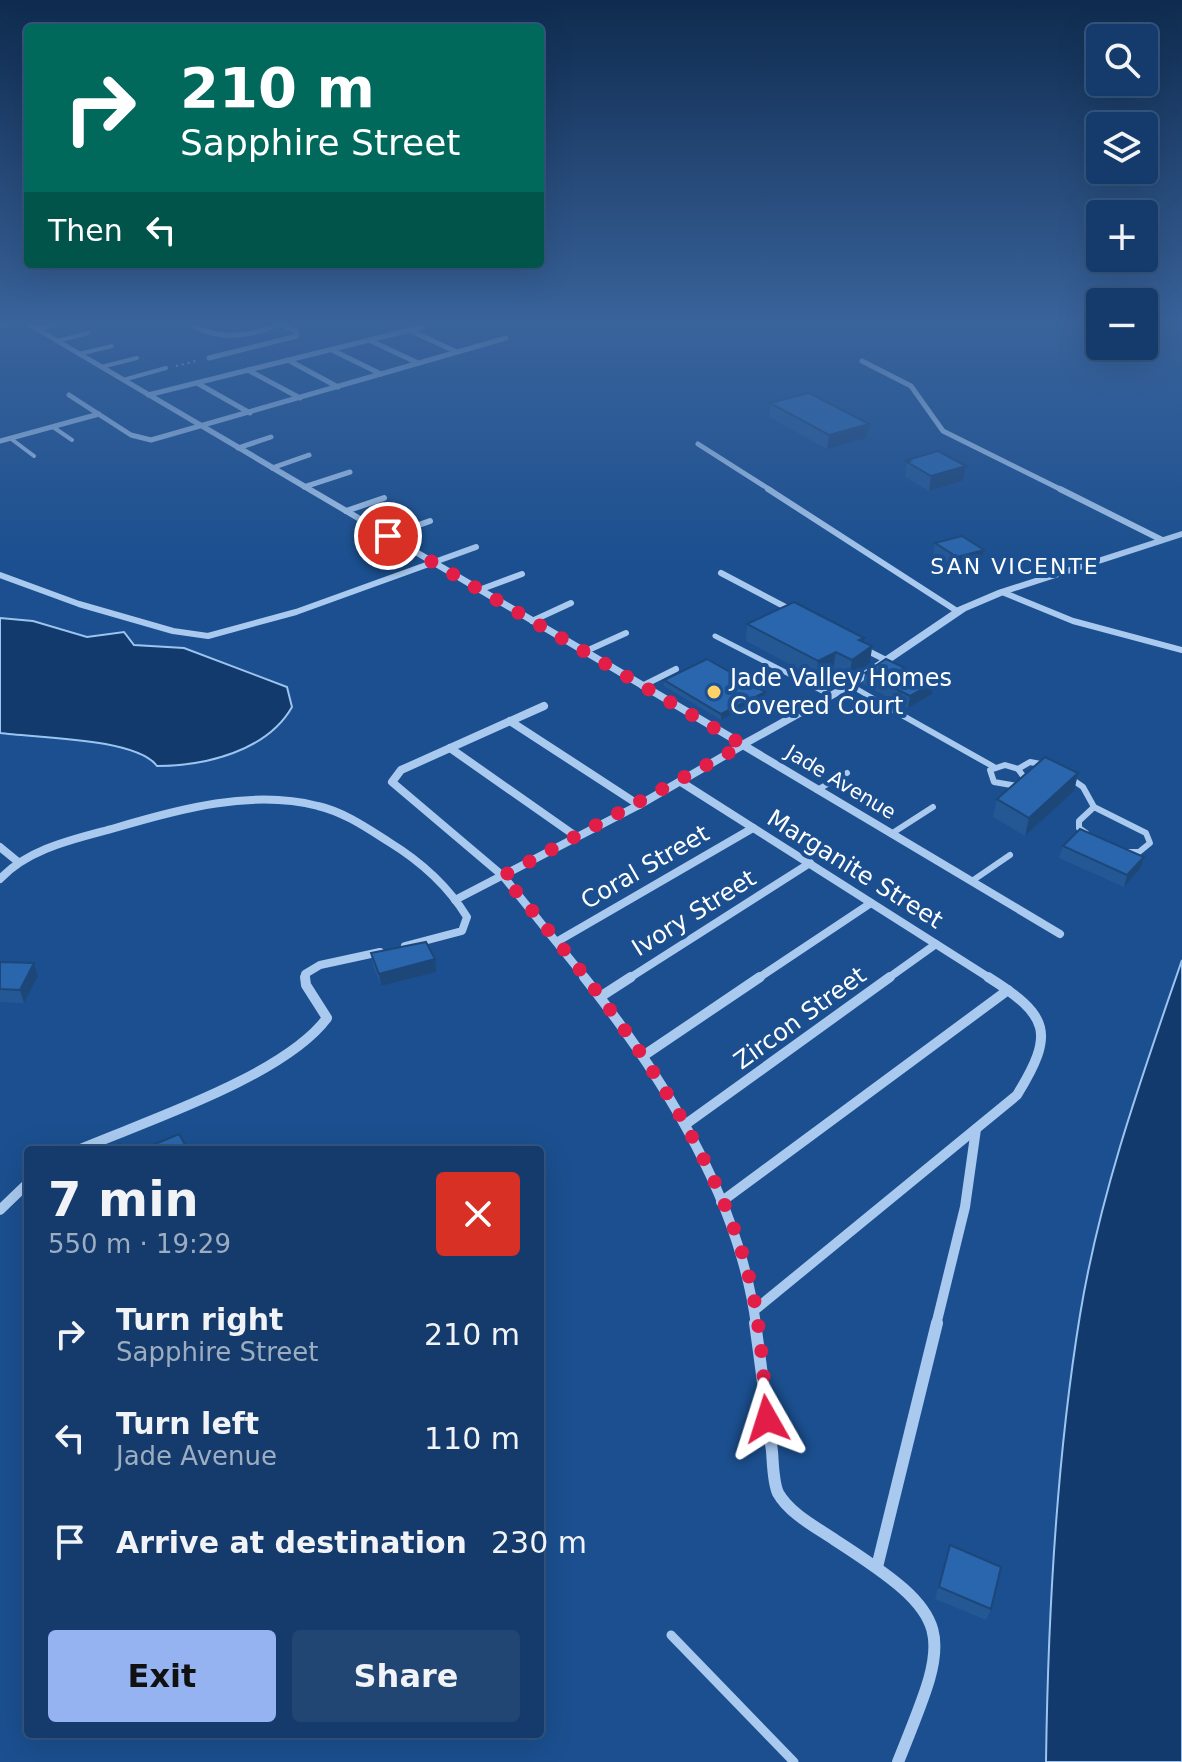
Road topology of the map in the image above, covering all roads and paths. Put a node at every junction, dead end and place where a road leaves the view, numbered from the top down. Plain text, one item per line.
1 (82, 403) edge
2 (162, 403) edge
3 (233, 403) edge
4 (283, 403) edge
5 (923, 403) edge
6 (250, 413) junction
7 (99, 414) junction
8 (202, 426) junction
9 (53, 427) junction
10 (271, 437) dead end
11 (10, 438) junction
12 (72, 440) dead end
13 (0, 441) edge
14 (698, 444) dead end
15 (238, 448) junction
16 (309, 455) dead end
17 (34, 456) dead end
18 (272, 468) junction
19 (350, 472) dead end
20 (304, 487) junction
21 (384, 498) dead end
22 (346, 511) junction
23 (430, 521) dead end
24 (1182, 534) edge
25 (388, 536) junction
26 (1162, 540) junction
27 (476, 547) dead end
28 (433, 563) junction
29 (721, 573) dead end
30 (522, 574) dead end
31 (0, 575) edge
32 (479, 590) junction
33 (1002, 592) junction
34 (571, 603) dead end
35 (957, 611) junction
36 (803, 617) edge
37 (532, 621) junction
38 (626, 633) dead end
39 (715, 636) dead end
40 (858, 646) edge
41 (1182, 650) edge
42 (584, 652) junction
43 (886, 660) junction
44 (676, 669) dead end
45 (850, 685) junction
46 (642, 686) junction
47 (832, 696) junction
48 (544, 706) dead end
49 (510, 721) junction
50 (743, 745) junction
51 (450, 748) junction
52 (994, 767) junction
53 (1018, 769) junction
54 (847, 773) dead end
55 (681, 782) junction
56 (817, 790) junction
57 (639, 805) junction
58 (933, 807) dead end
59 (1094, 807) junction
60 (753, 828) junction
61 (891, 834) junction
62 (577, 837) junction
63 (1098, 839) edge
64 (0, 847) edge
65 (1124, 851) edge
66 (1010, 855) dead end
67 (17, 861) junction
68 (810, 863) junction
69 (503, 876) junction
70 (0, 879) edge
71 (972, 881) junction
72 (455, 900) junction
73 (871, 903) junction
74 (1060, 934) dead end
75 (558, 941) junction
76 (936, 944) junction
77 (1008, 990) junction
78 (600, 997) junction
79 (643, 1056) junction
80 (686, 1124) junction
81 (976, 1129) junction
82 (87, 1146) edge
83 (24, 1187) edge
84 (721, 1202) junction
85 (0, 1210) edge
86 (756, 1309) junction
87 (877, 1567) junction
88 (671, 1635) dead end
89 (794, 1762) edge
90 (898, 1762) edge

1 - 7 street
2 - 8 street, Jade Avenue
3 - 6 street
4 - 6 street
5 - 26 street
6 - 8 street
7 - 8 street
7 - 9 street
8 - 15 street, Jade Avenue
9 - 11 street
9 - 12 lane
10 - 15 street
11 - 13 street
11 - 17 lane
14 - 35 street
15 - 18 street, Jade Avenue
16 - 18 street
18 - 20 street, Jade Avenue
19 - 20 street
20 - 22 street, Jade Avenue
21 - 22 street
22 - 25 street, Jade Avenue
23 - 25 street
24 - 26 street
25 - 28 street, Jade Avenue
26 - 33 street
27 - 28 street
28 - 31 street
28 - 32 street, Jade Avenue
29 - 36 street
30 - 32 street
32 - 37 street, Jade Avenue
33 - 35 street
33 - 41 street
34 - 37 street
35 - 43 street
37 - 42 street, Jade Avenue
38 - 42 street
39 - 47 lane
40 - 43 street
42 - 46 street, Jade Avenue
43 - 45 street
44 - 46 street
45 - 47 street
45 - 52 lane
46 - 50 street, Jade Avenue
47 - 50 street
48 - 49 street
49 - 51 street
49 - 57 street
50 - 55 street
50 - 56 street, Jade Avenue
51 - 62 street
51 - 69 street
52 - 53 lane
52 - 53 lane
53 - 59 lane
54 - 56 lane
55 - 57 street
55 - 60 street, Marganite Street
56 - 61 street, Jade Avenue
57 - 62 street
58 - 61 lane
59 - 63 lane
59 - 65 lane
60 - 68 street, Marganite Street
60 - 75 street, Coral Street
61 - 71 street, Jade Avenue
62 - 69 street
64 - 67 street
66 - 71 lane
67 - 70 street
67 - 72 street
68 - 73 street, Marganite Street
68 - 78 street, Ivory Street
69 - 72 street
69 - 75 street
71 - 74 street, Jade Avenue
72 - 82 street
73 - 76 street, Marganite Street
73 - 79 street
75 - 78 street
76 - 77 street, Marganite Street
76 - 80 street, Zircon Street
77 - 81 street, Marganite Street
77 - 84 street
78 - 79 street
79 - 80 street
80 - 84 street
81 - 86 street, Marganite Street
81 - 87 street
83 - 85 street
84 - 86 street
86 - 87 street
87 - 90 street
88 - 89 lane

